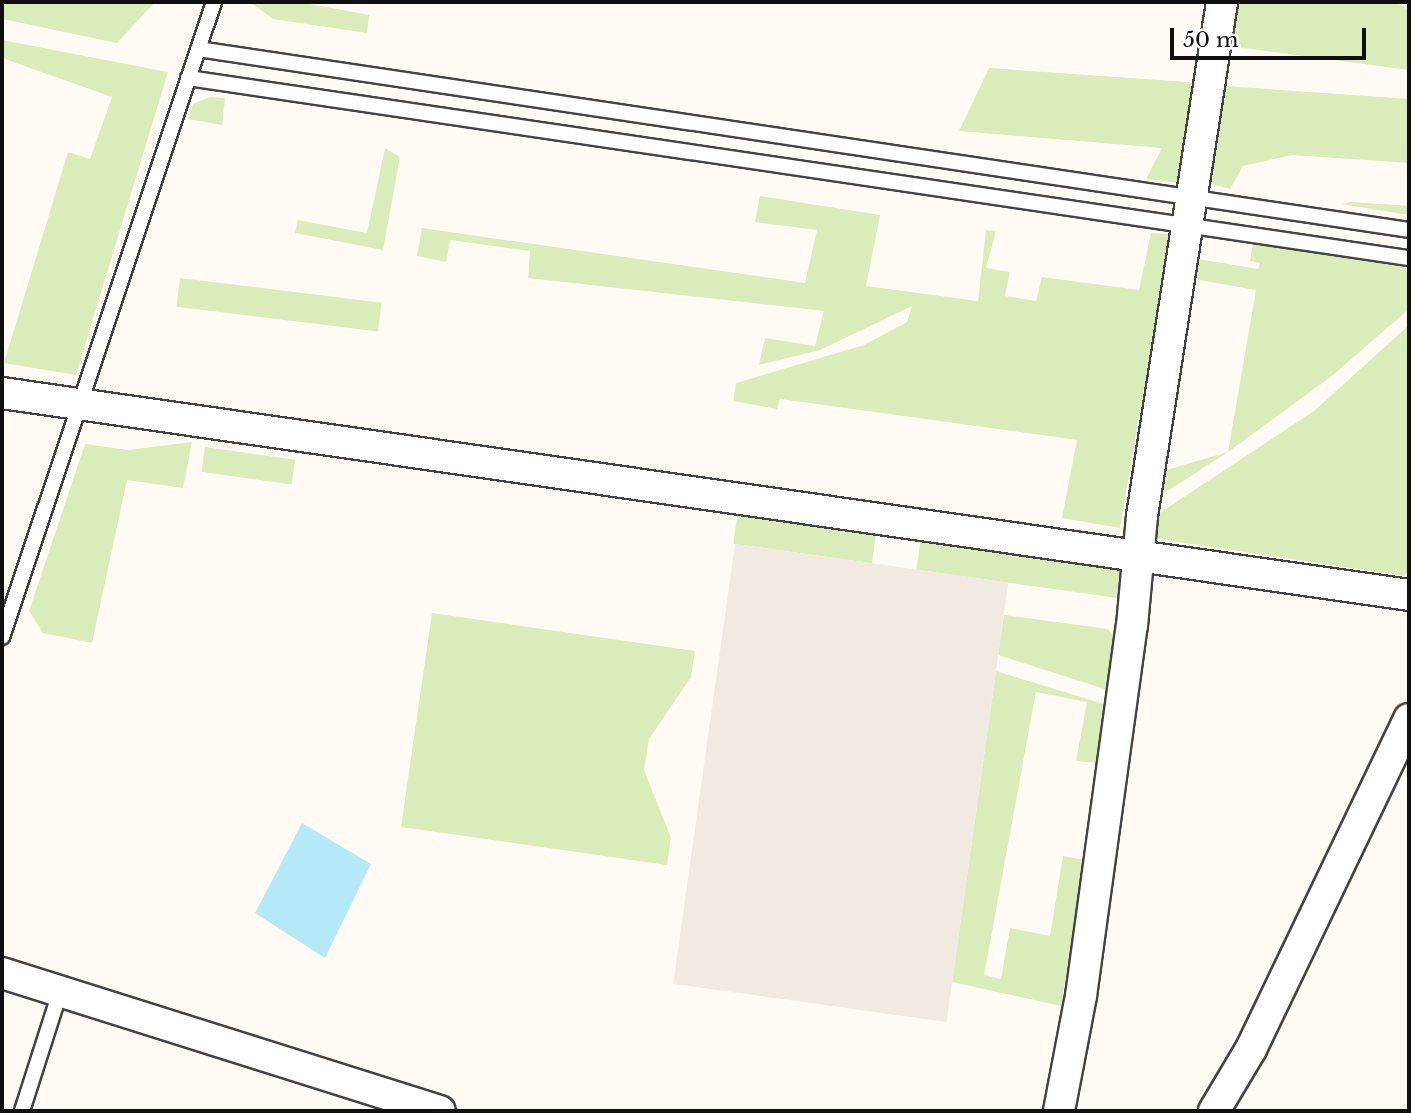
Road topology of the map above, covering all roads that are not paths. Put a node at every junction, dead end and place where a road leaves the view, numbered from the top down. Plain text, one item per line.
1 (214, 2) edge
2 (1222, 2) edge
3 (198, 49) junction
4 (188, 78) junction
5 (1193, 212) junction
6 (1409, 230) edge
7 (1409, 258) edge
8 (2, 393) edge
9 (81, 404) junction
10 (1137, 554) junction
11 (1409, 595) edge
12 (2, 637) edge
13 (1409, 719) edge
14 (2, 973) edge
15 (60, 992) junction
16 (22, 1111) edge
17 (440, 1111) edge
18 (1059, 1111) edge
19 (1214, 1111) edge

1 - 3 lane
2 - 5 street
3 - 4 lane
3 - 5 lane
4 - 5 lane
4 - 9 lane
5 - 6 lane
5 - 7 lane
5 - 10 street
8 - 9 street
9 - 10 street
9 - 12 lane
10 - 11 street
10 - 18 street
13 - 19 street
14 - 15 street
15 - 16 lane
15 - 17 street

